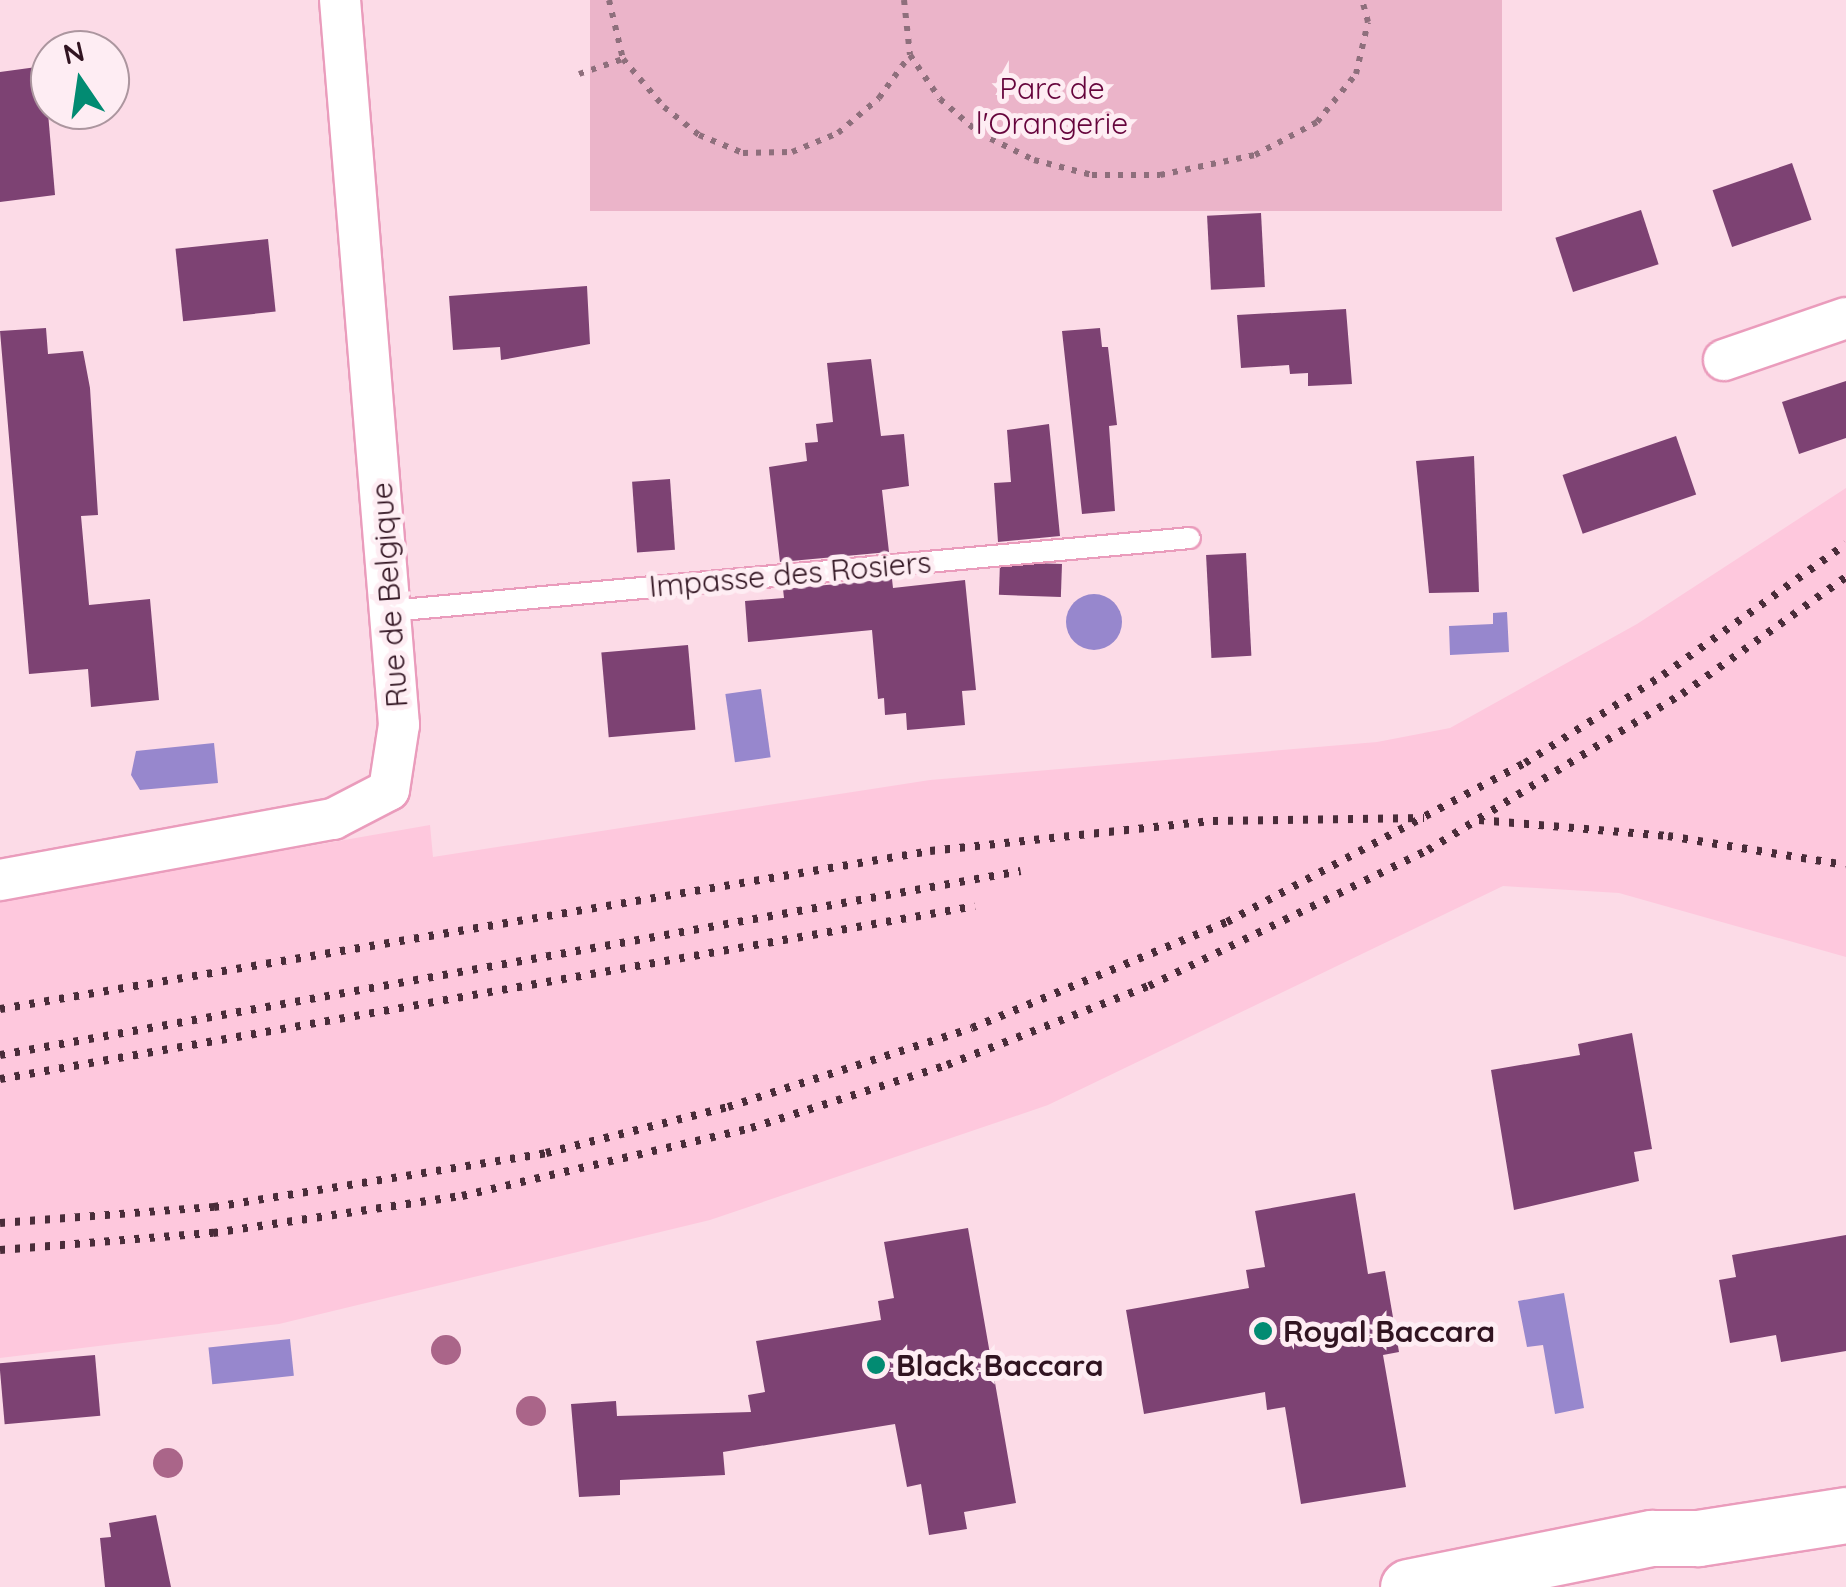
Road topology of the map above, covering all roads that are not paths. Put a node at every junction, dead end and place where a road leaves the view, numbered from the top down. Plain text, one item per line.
1 (340, 0) edge
2 (1846, 318) edge
3 (1724, 360) dead end
4 (1190, 538) dead end
5 (390, 611) junction
6 (0, 880) edge
7 (1846, 1515) edge
8 (1408, 1587) edge

1 - 5 street, Rue de Belgique
2 - 3 street
4 - 5 lane, Impasse des Rosiers
5 - 6 street, Rue de Belgique
7 - 8 street

